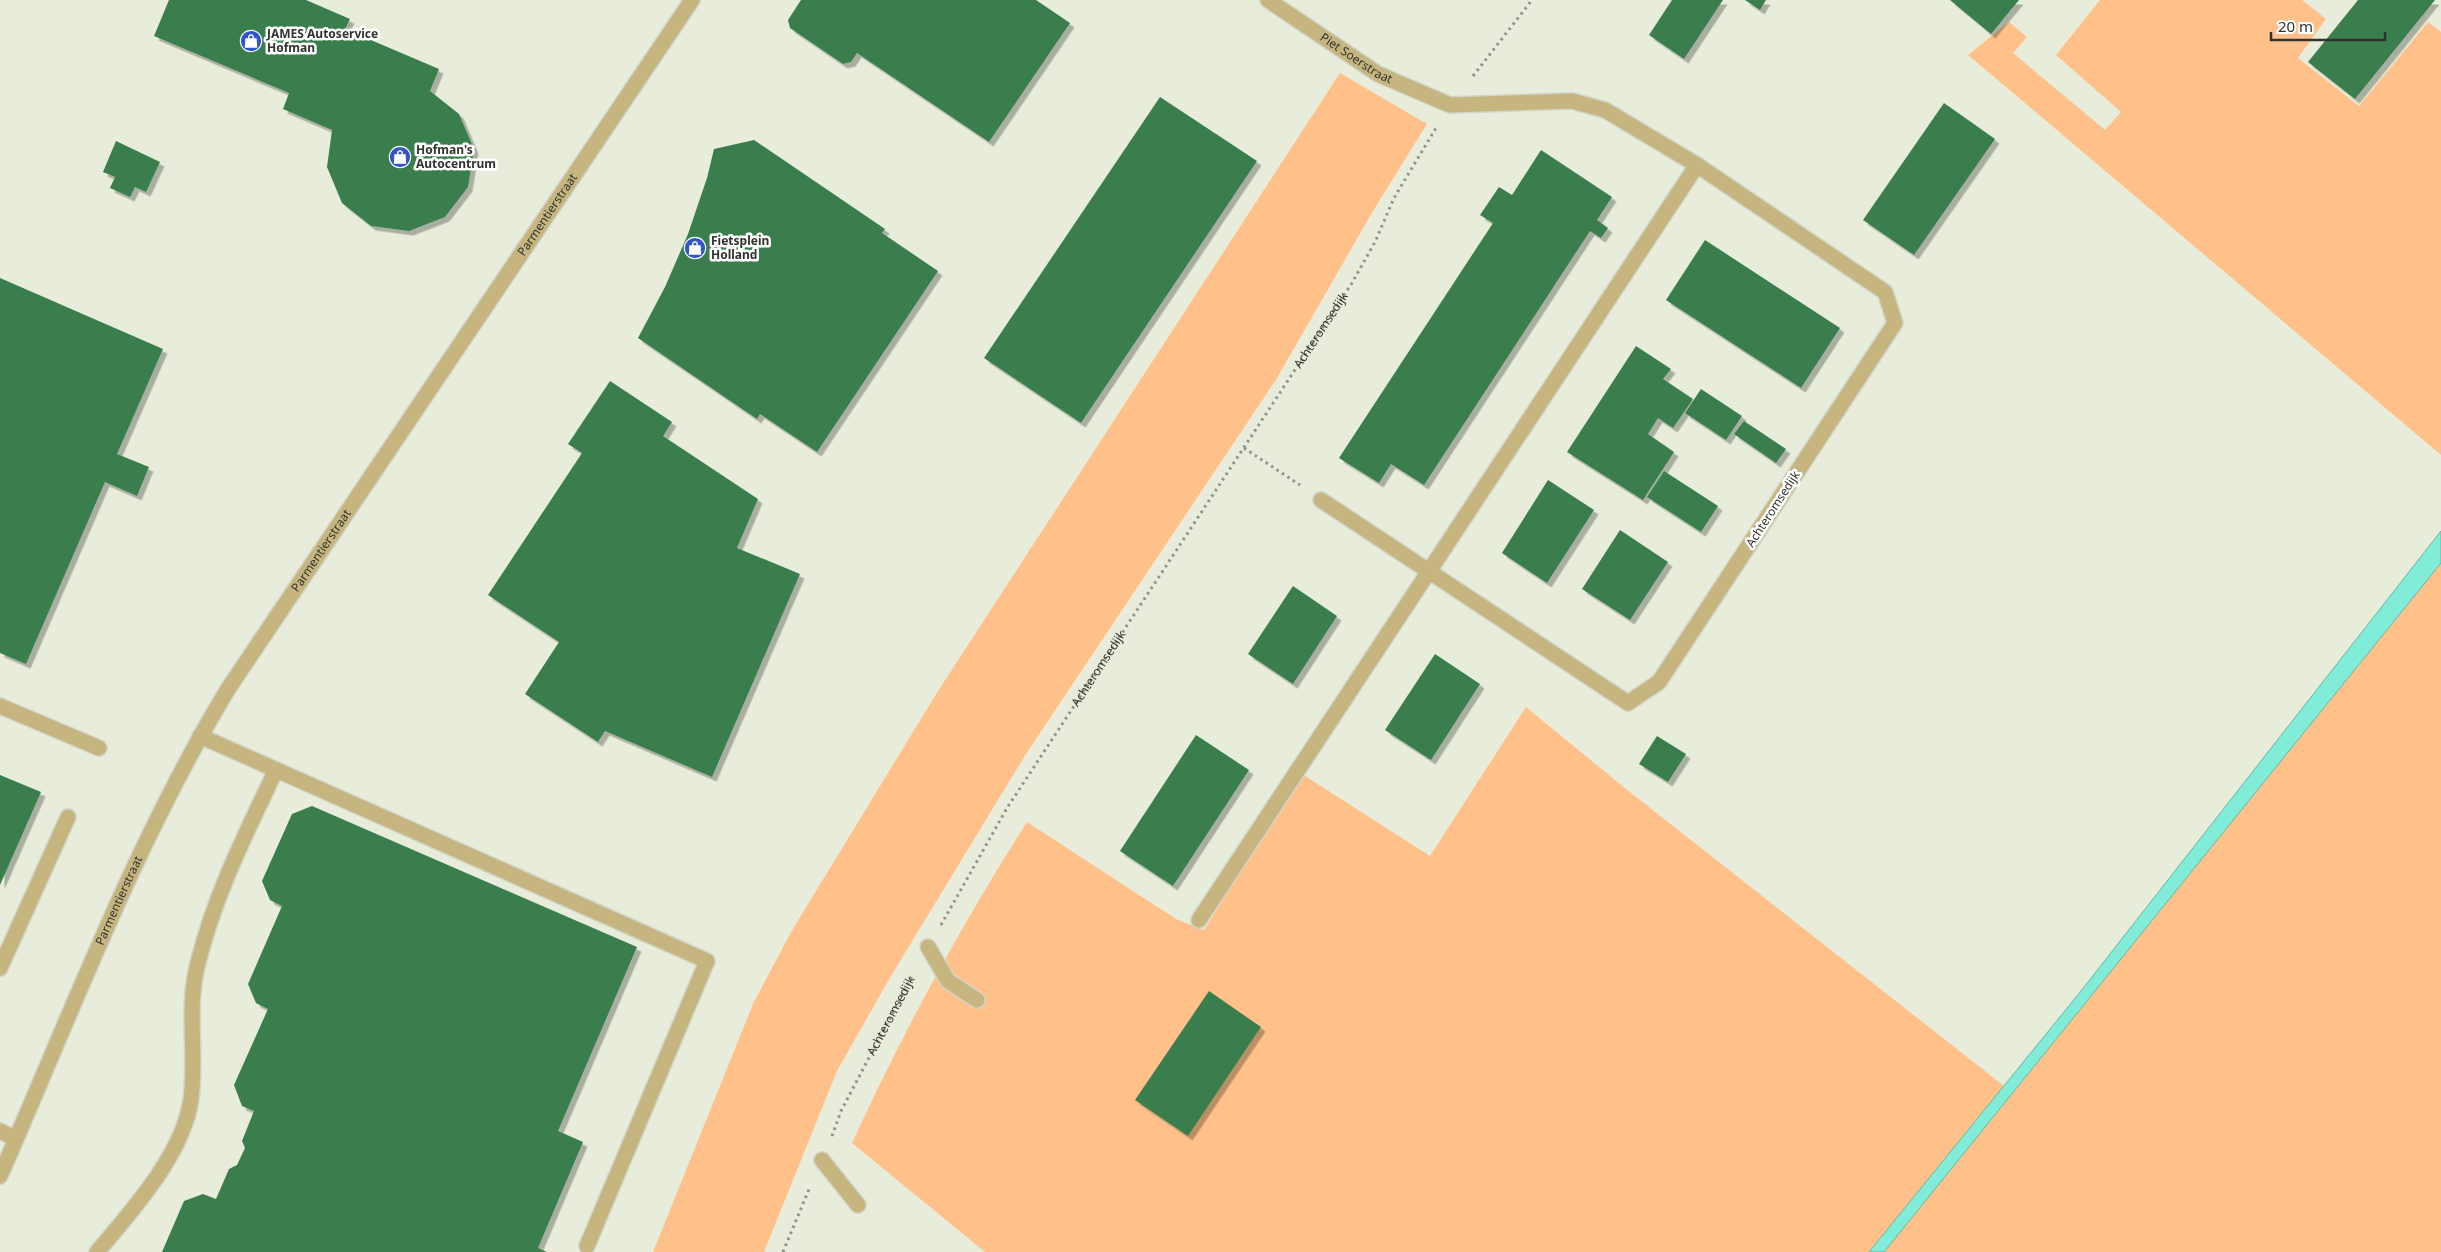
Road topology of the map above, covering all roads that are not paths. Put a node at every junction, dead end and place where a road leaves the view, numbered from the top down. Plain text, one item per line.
1 (692, 0) edge
2 (1268, 0) edge
3 (1450, 105) joint
4 (1697, 165) junction
5 (1321, 500) road end
6 (1428, 572) junction
7 (0, 706) edge
8 (200, 736) junction
9 (99, 748) dead end
10 (276, 770) junction
11 (68, 817) dead end
12 (1198, 920) dead end
13 (928, 947) road end
14 (0, 968) edge
15 (977, 1000) dead end
16 (0, 1131) edge
17 (16, 1139) junction
18 (822, 1160) road end
19 (0, 1176) edge
20 (858, 1205) dead end
21 (587, 1246) dead end
22 (97, 1252) edge

1 - 8 street, Parmentierstraat
2 - 3 street, Piet Soerstraat
3 - 4 street, Achteromsedijk
4 - 6 street
4 - 6 street, Achteromsedijk
5 - 6 street, Achteromsedijk
6 - 12 street
7 - 9 street
8 - 10 street
8 - 17 street, Parmentierstraat
10 - 21 street
10 - 22 street
11 - 14 street
13 - 15 street
16 - 17 street
17 - 19 street, Parmentierstraat
18 - 20 street

